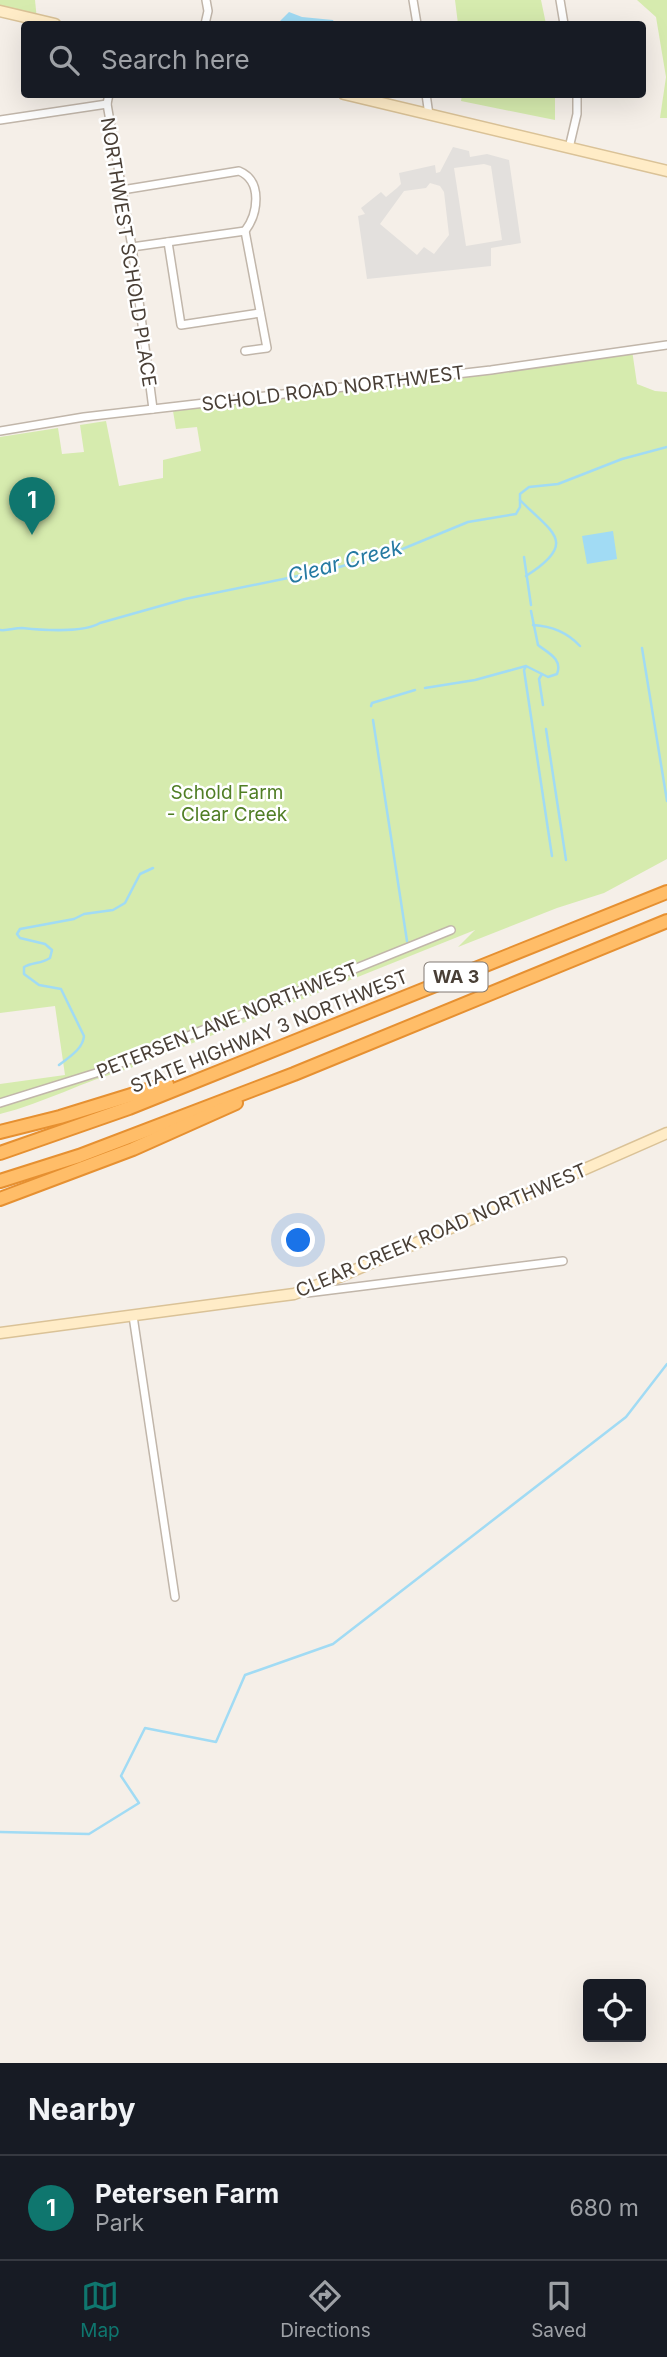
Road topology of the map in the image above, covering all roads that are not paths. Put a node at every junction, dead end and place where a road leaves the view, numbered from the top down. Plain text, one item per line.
1 (206, 0) edge
2 (413, 0) edge
3 (559, 0) edge
4 (0, 11) edge
5 (42, 21) edge
6 (206, 21) edge
7 (416, 21) edge
8 (563, 21) edge
9 (108, 98) edge
10 (361, 98) edge
11 (427, 98) edge
12 (577, 98) edge
13 (107, 104) junction
14 (429, 114) junction
15 (0, 120) edge
16 (569, 148) junction
17 (667, 171) edge
18 (122, 190) junction
19 (245, 231) junction
20 (168, 242) junction
21 (132, 247) junction
22 (260, 313) junction
23 (667, 345) edge
24 (246, 351) dead end
25 (153, 409) junction
26 (0, 431) edge
27 (667, 892) edge
28 (667, 921) edge
29 (451, 930) dead end
30 (244, 1061) junction
31 (295, 1074) junction
32 (0, 1103) edge
33 (0, 1132) edge
34 (667, 1133) edge
35 (0, 1153) edge
36 (0, 1181) edge
37 (0, 1199) edge
38 (563, 1261) dead end
39 (294, 1294) junction
40 (133, 1316) junction
41 (0, 1333) edge
42 (175, 1597) dead end

1 - 6 street
2 - 7 street
3 - 8 street
4 - 5 main road
9 - 13 street, NORTHWEST SCHOLD PLACE
10 - 14 main road
11 - 14 street
12 - 16 street
13 - 15 street
13 - 18 street, NORTHWEST SCHOLD PLACE
14 - 16 main road
16 - 17 main road
18 - 19 street
18 - 21 street, NORTHWEST SCHOLD PLACE
19 - 20 street
19 - 22 street
20 - 21 street
20 - 22 street
21 - 25 street, NORTHWEST SCHOLD PLACE
22 - 24 street
23 - 25 street, SCHOLD ROAD NORTHWEST
25 - 26 street, SCHOLD ROAD NORTHWEST
27 - 30 highway, STATE HIGHWAY 3 NORTHWEST / WA 3
28 - 31 highway, WA 3
29 - 32 street, PETERSEN LANE NORTHWEST
30 - 33 highway
30 - 35 highway, STATE HIGHWAY 3 NORTHWEST / WA 3
31 - 36 highway, WA 3
31 - 37 highway
34 - 39 main road, CLEAR CREEK ROAD NORTHWEST
38 - 39 street
39 - 40 main road, CLEAR CREEK ROAD NORTHWEST
40 - 41 main road, CLEAR CREEK ROAD NORTHWEST
40 - 42 street

